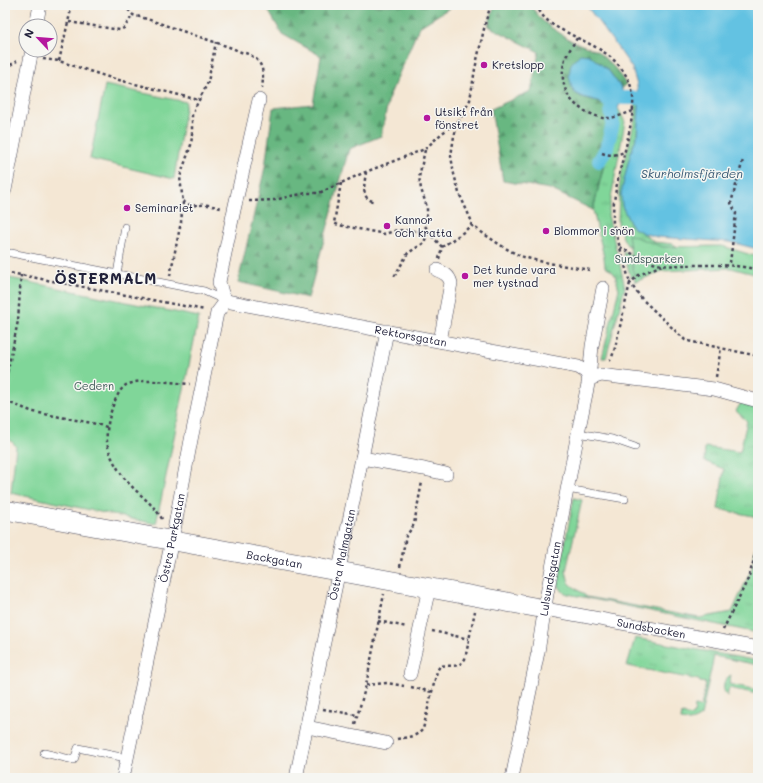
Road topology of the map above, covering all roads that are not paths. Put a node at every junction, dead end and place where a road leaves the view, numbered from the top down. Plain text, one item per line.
1 (40, 5) edge
2 (38, 18) edge
3 (30, 58) edge
4 (259, 100) road end
5 (5, 190) edge
6 (125, 228) dead end
7 (11, 253) dead end
8 (437, 270) road end
9 (117, 274) junction
10 (603, 288) dead end
11 (226, 301) junction
12 (387, 331) junction
13 (440, 341) junction
14 (589, 379) junction
15 (758, 401) edge
16 (578, 433) junction
17 (635, 447) dead end
18 (362, 458) junction
19 (446, 474) dead end
20 (567, 489) junction
21 (625, 499) dead end
22 (5, 510) edge
23 (172, 540) junction
24 (339, 571) junction
25 (429, 588) junction
26 (545, 609) junction
27 (758, 648) edge
28 (410, 674) dead end
29 (307, 727) junction
30 (386, 743) road end
31 (44, 753) dead end
32 (126, 758) junction
33 (123, 778) edge
34 (296, 778) edge
35 (512, 778) edge

1 - 2 street
3 - 5 street
4 - 11 street
6 - 9 lane
7 - 9 lane
8 - 13 street
9 - 11 lane
10 - 14 street, Lulsundsgatan
11 - 12 street, Rektorsgatan
11 - 23 street, Östra Parkgatan
12 - 13 street, Rektorsgatan
12 - 18 street, Östra Malmgatan
13 - 14 street, Rektorsgatan
14 - 15 street
14 - 16 street, Lulsundsgatan
16 - 17 lane
16 - 20 street, Lulsundsgatan
18 - 19 street
18 - 24 street, Östra Malmgatan
20 - 21 lane
20 - 26 street, Lulsundsgatan
22 - 23 street, Backgatan
23 - 24 street, Backgatan
23 - 32 street, Östra Parkgatan
24 - 25 street, Backgatan
24 - 29 street, Östra Malmgatan
25 - 26 street, Backgatan
25 - 28 street
26 - 27 street, Sundsbacken
26 - 35 street, Lulsundsgatan
29 - 30 street
29 - 34 street, Östra Malmgatan
31 - 32 lane
32 - 33 street, Östra Parkgatan

